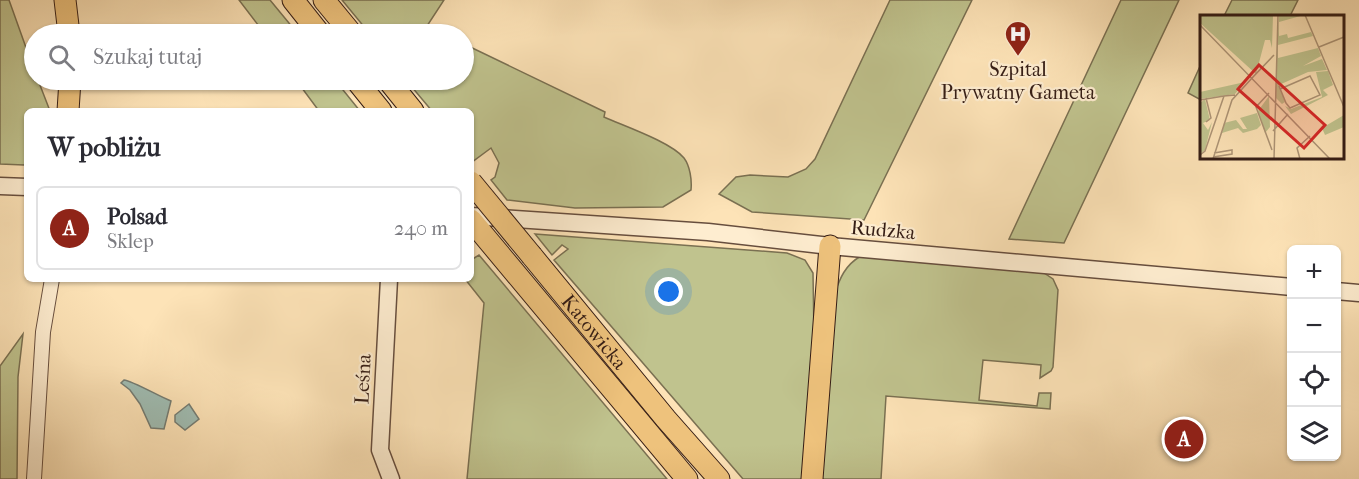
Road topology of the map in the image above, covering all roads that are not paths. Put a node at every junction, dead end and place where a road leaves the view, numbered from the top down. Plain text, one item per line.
1 (65, 0) edge
2 (293, 0) edge
3 (324, 0) edge
4 (68, 24) edge
5 (312, 24) edge
6 (344, 24) edge
7 (69, 90) edge
8 (364, 90) edge
9 (396, 90) edge
10 (68, 108) edge
11 (379, 108) edge
12 (411, 108) edge
13 (0, 186) edge
14 (474, 186) edge
15 (24, 187) edge
16 (474, 216) edge
17 (474, 224) edge
18 (830, 246) junction
19 (52, 282) edge
20 (389, 282) edge
21 (1287, 287) edge
22 (1341, 291) edge
23 (1359, 293) edge
24 (570, 303) junction
25 (34, 479) edge
26 (391, 479) edge
27 (687, 479) edge
28 (719, 479) edge
29 (734, 479) edge
30 (812, 479) edge

1 - 4 main road
2 - 5 main road
3 - 6 main road
7 - 10 main road
8 - 11 main road
9 - 12 main road
13 - 15 street
14 - 24 main road, Katowicka, bridge
16 - 18 street, Rudzka
17 - 27 main road, Katowicka
18 - 21 street, Rudzka
18 - 30 main road
19 - 25 street
20 - 26 street, Leśna
22 - 23 street
24 - 28 main road, Katowicka
24 - 29 main road

